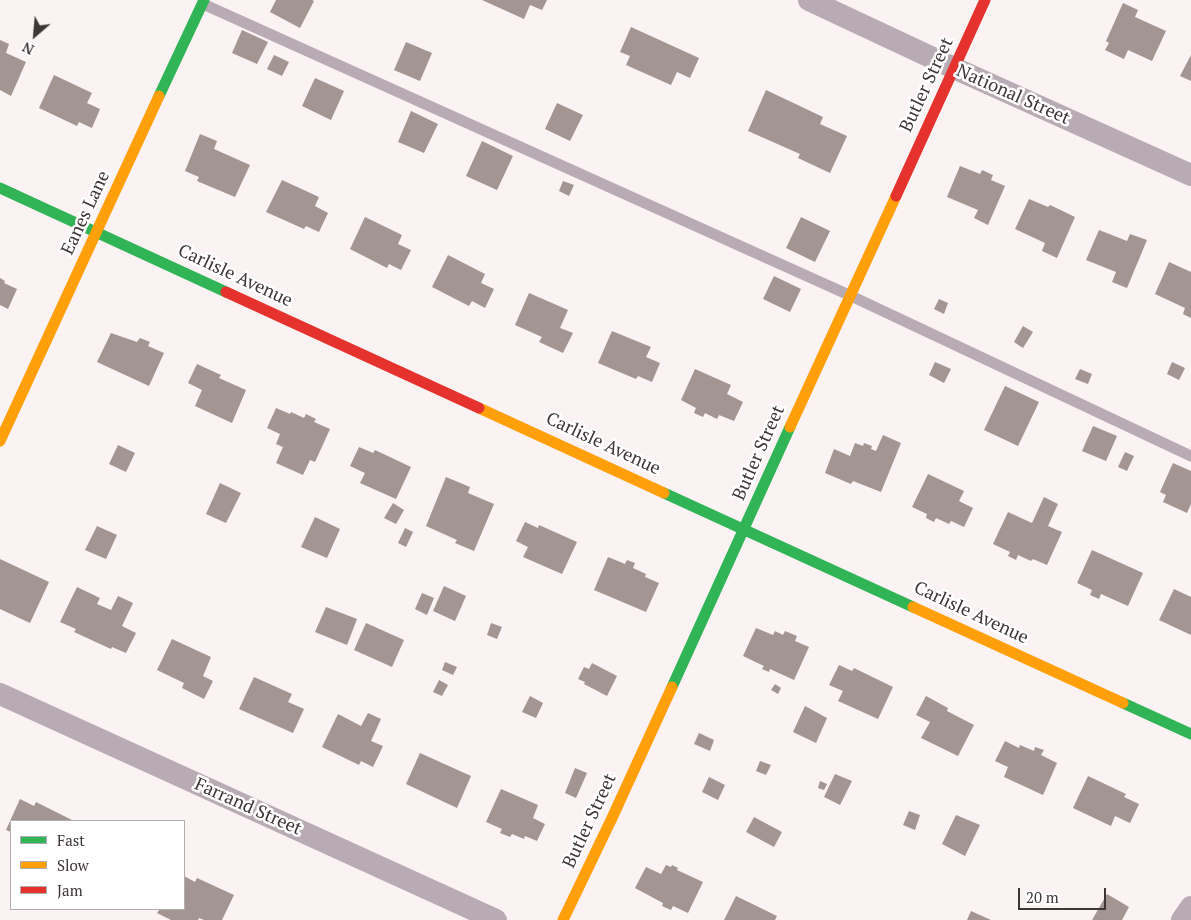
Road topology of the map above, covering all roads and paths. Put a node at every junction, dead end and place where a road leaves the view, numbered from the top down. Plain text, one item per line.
1 (809, 0) edge
2 (985, 0) edge
3 (200, 1) edge
4 (954, 68) junction
5 (1191, 175) edge
6 (0, 188) edge
7 (97, 232) junction
8 (849, 295) junction
9 (0, 441) edge
10 (1191, 456) edge
11 (744, 528) junction
12 (0, 694) edge
13 (1191, 734) edge
14 (1191, 907) edge
15 (496, 920) edge
16 (563, 920) edge
17 (1182, 920) edge

1 - 4 street, National Street
2 - 4 street, Butler Street
3 - 7 street, Eanes Lane
3 - 8 lane
4 - 5 street, National Street
4 - 8 street, Butler Street
6 - 7 street, Carlisle Avenue
7 - 9 street, Eanes Lane
7 - 11 street, Carlisle Avenue
8 - 10 lane
8 - 11 street, Butler Street
11 - 13 street, Carlisle Avenue
11 - 16 street, Butler Street
12 - 15 street, Farrand Street
14 - 17 street

